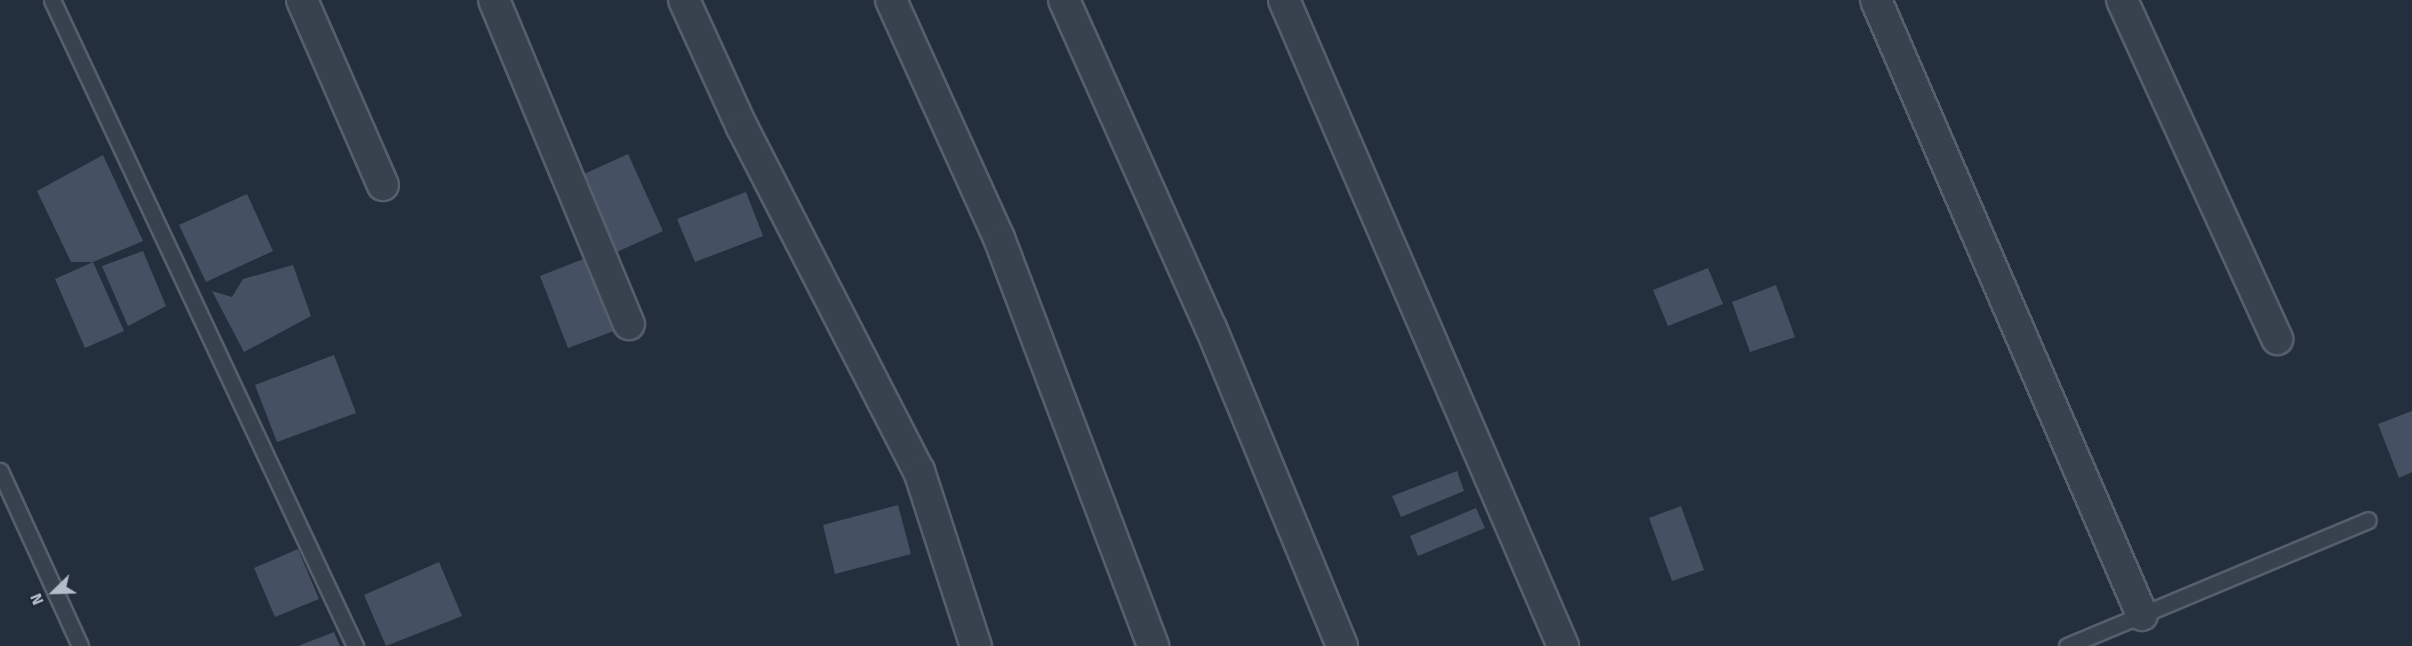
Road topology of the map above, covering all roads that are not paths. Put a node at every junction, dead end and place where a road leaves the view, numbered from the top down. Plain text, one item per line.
1 (52, 0) edge
2 (302, 0) edge
3 (494, 0) edge
4 (684, 0) edge
5 (891, 0) edge
6 (1064, 0) edge
7 (1284, 0) edge
8 (1876, 0) edge
9 (2122, 0) edge
10 (383, 184) dead end
11 (629, 324) dead end
12 (2277, 339) dead end
13 (0, 471) edge
14 (2368, 520) dead end
15 (2142, 615) junction
16 (80, 646) edge
17 (355, 646) edge
18 (976, 646) edge
19 (1153, 646) edge
20 (1342, 646) edge
21 (1563, 646) edge
22 (2067, 646) edge

1 - 17 lane
2 - 10 street
3 - 11 street
4 - 18 street
5 - 19 street
6 - 20 street
7 - 21 street
8 - 15 street
9 - 12 street
13 - 16 lane
14 - 15 lane
15 - 22 lane

